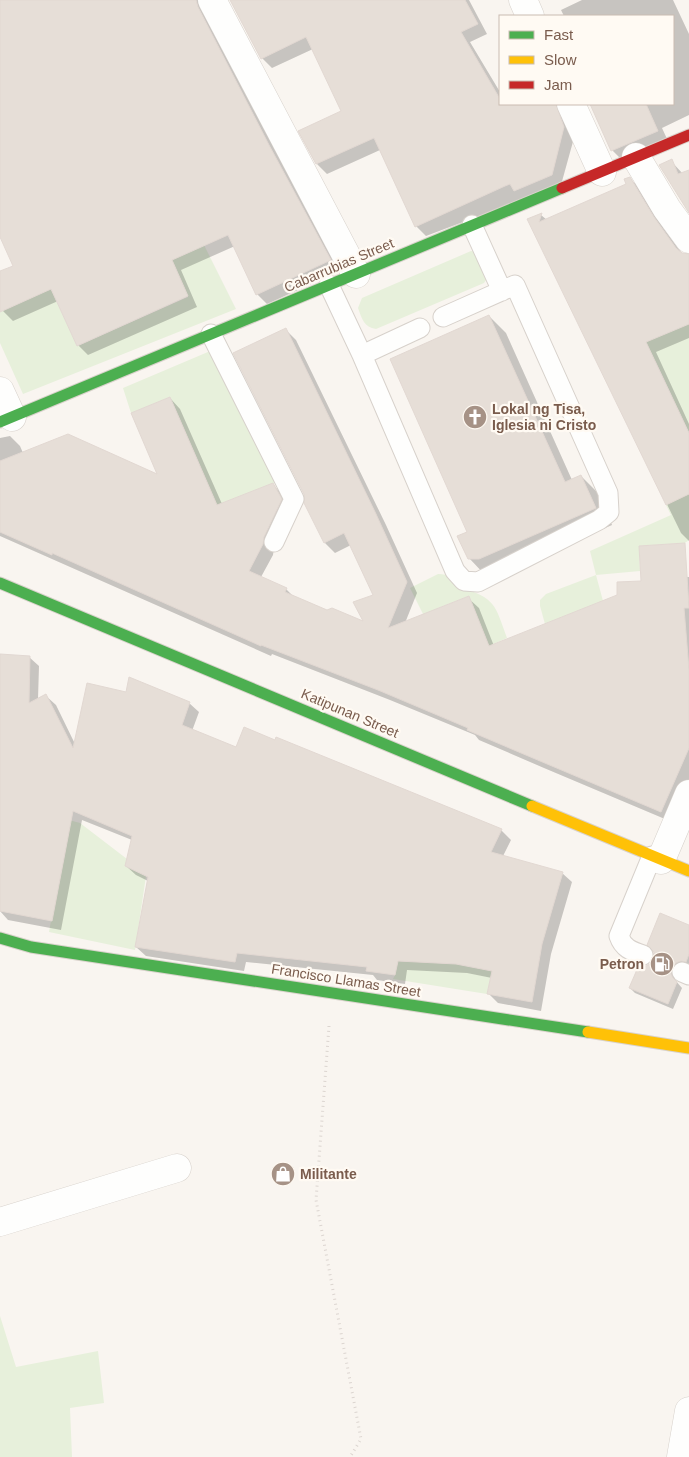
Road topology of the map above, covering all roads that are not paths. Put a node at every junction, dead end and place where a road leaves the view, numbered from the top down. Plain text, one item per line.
1 (212, 0) edge
2 (523, 0) edge
3 (530, 15) edge
4 (570, 105) edge
5 (689, 135) edge
6 (636, 157) junction
7 (602, 172) junction
8 (472, 226) junction
9 (689, 239) edge
10 (356, 274) junction
11 (329, 285) junction
12 (502, 291) junction
13 (443, 317) dead end
14 (420, 328) dead end
15 (211, 334) junction
16 (362, 354) junction
17 (0, 391) edge
18 (6, 419) edge
19 (274, 542) dead end
20 (0, 583) edge
21 (689, 794) edge
22 (657, 858) junction
23 (689, 872) edge
24 (0, 938) edge
25 (643, 955) dead end
26 (689, 1048) edge
27 (177, 1168) dead end
28 (0, 1222) edge
29 (689, 1411) edge
30 (681, 1457) edge

1 - 10 street
2 - 3 street
4 - 7 street
5 - 6 street, Cabarrubias Street
6 - 7 street, Cabarrubias Street
6 - 9 street
7 - 8 street, Cabarrubias Street
8 - 10 street, Cabarrubias Street
8 - 12 lane
10 - 11 street, Cabarrubias Street
11 - 15 street, Cabarrubias Street
11 - 16 lane
12 - 13 lane
12 - 16 lane
14 - 16 lane
15 - 18 street, Cabarrubias Street
15 - 19 lane
17 - 18 street
20 - 22 street, Katipunan Street
21 - 22 street
22 - 23 street, Katipunan Street
22 - 25 lane
24 - 26 street, Francisco Llamas Street
27 - 28 street
29 - 30 street

